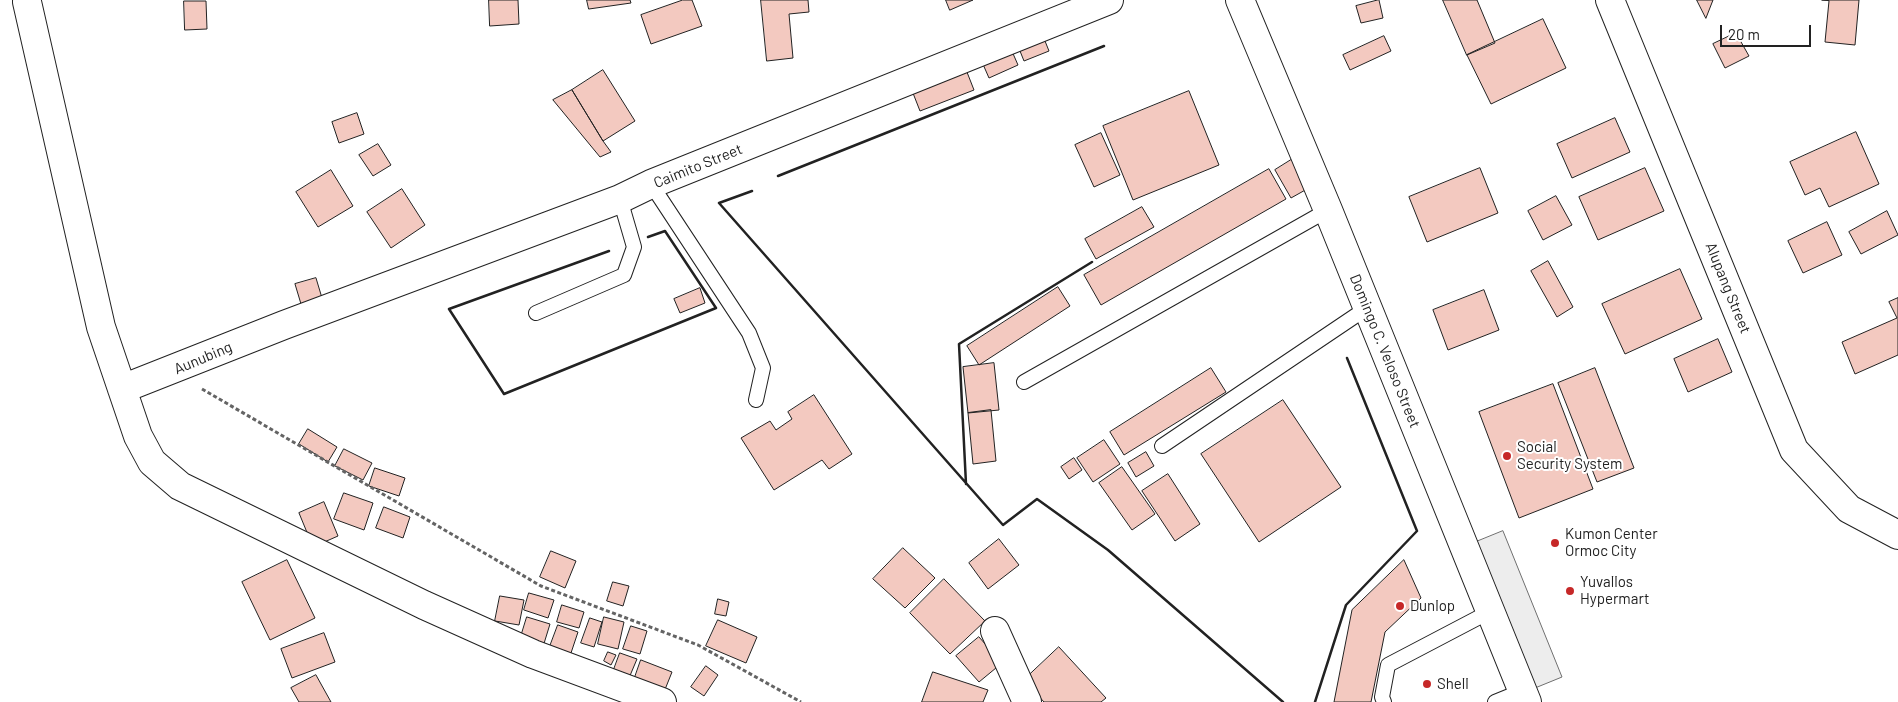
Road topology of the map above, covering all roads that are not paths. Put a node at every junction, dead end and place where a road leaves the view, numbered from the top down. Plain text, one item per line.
1 (1109, 0) edge
2 (1240, 0) edge
3 (1610, 0) edge
4 (28, 1) edge
5 (651, 184) junction
6 (620, 199) junction
7 (1328, 210) junction
8 (1367, 308) junction
9 (536, 313) dead end
10 (284, 325) joint
11 (1024, 382) dead end
12 (122, 389) junction
13 (756, 400) dead end
14 (1162, 446) dead end
15 (1898, 535) edge
16 (1491, 611) junction
17 (995, 631) dead end
18 (1524, 696) edge
19 (662, 702) edge
20 (1027, 702) edge
21 (1384, 702) edge
22 (1495, 702) edge

1 - 5 street, Caimito Street
2 - 7 street, Domingo C. Veloso Street
3 - 15 street, Alupang Street
4 - 12 street
5 - 6 street, Caimito Street
5 - 13 lane
6 - 9 lane
6 - 10 street, Caimito Street
7 - 8 street, Domingo C. Veloso Street
7 - 11 lane
8 - 14 lane
8 - 16 street, Domingo C. Veloso Street
10 - 12 street, Aunubing
12 - 19 street
16 - 18 street, Domingo C. Veloso Street
16 - 21 lane
17 - 20 street
18 - 22 lane

